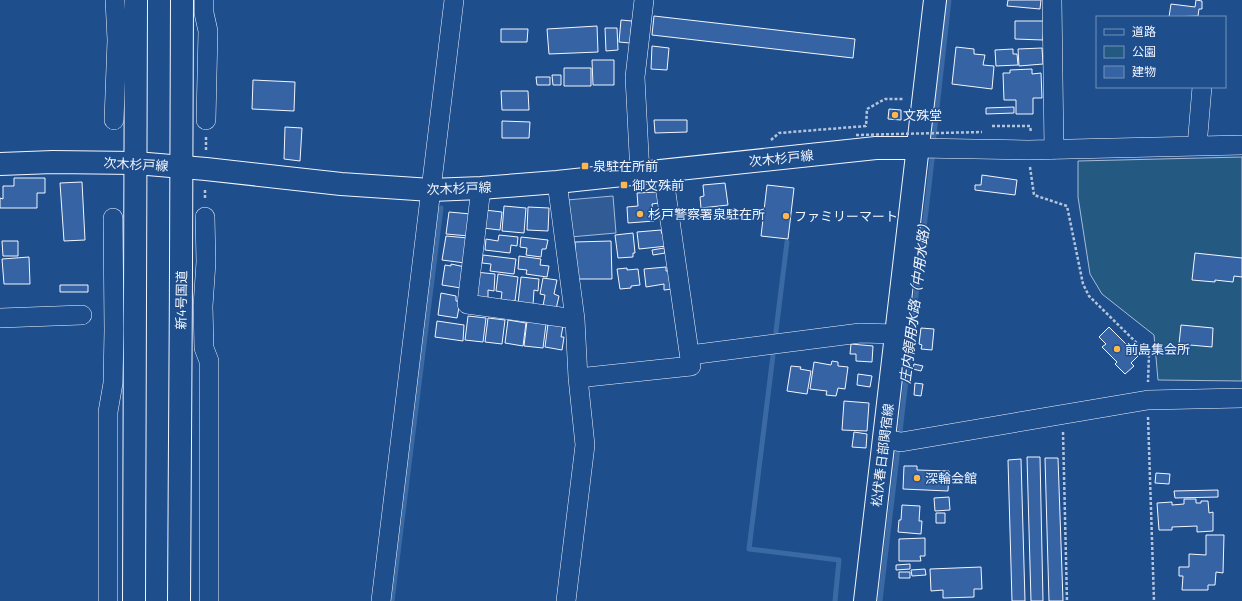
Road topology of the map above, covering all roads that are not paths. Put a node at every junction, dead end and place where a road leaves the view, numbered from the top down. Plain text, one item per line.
1 (115, 0) edge
2 (136, 0) edge
3 (182, 0) edge
4 (204, 0) edge
5 (454, 0) edge
6 (644, 0) edge
7 (935, 0) edge
8 (1052, 0) edge
9 (1202, 88) edge
10 (114, 120) dead end
11 (206, 120) dead end
12 (1242, 145) edge
13 (1197, 146) junction
14 (917, 148) junction
15 (1054, 150) junction
16 (136, 163) junction
17 (0, 164) edge
18 (182, 167) junction
19 (662, 172) junction
20 (640, 174) junction
21 (557, 182) junction
22 (481, 188) junction
23 (431, 190) junction
24 (205, 217) dead end
25 (113, 218) dead end
26 (181, 305) junction
27 (203, 306) junction
28 (82, 315) dead end
29 (0, 318) edge
30 (575, 319) junction
31 (896, 334) junction
32 (690, 355) junction
33 (124, 357) junction
34 (578, 378) junction
35 (1242, 398) edge
36 (884, 439) junction
37 (108, 601) edge
38 (134, 601) edge
39 (180, 601) edge
40 (208, 601) edge
41 (381, 601) edge
42 (566, 601) edge
43 (865, 601) edge

1 - 10 street
2 - 16 main road
3 - 18 main road, 新4号国道
4 - 11 street
5 - 23 street
6 - 20 street
7 - 14 main road, 松伏春日部関宿線
8 - 15 street
9 - 13 street
12 - 13 street
13 - 15 street
14 - 15 street
14 - 19 main road, 次木杉戸線
14 - 31 main road, 松伏春日部関宿線
16 - 17 main road, 次木杉戸線
16 - 18 main road, 次木杉戸線
16 - 33 main road
18 - 23 main road, 次木杉戸線
18 - 26 main road, 新4号国道
19 - 20 main road, 次木杉戸線
19 - 32 street
20 - 21 main road, 次木杉戸線
21 - 22 main road, 次木杉戸線
21 - 30 street
22 - 23 main road, 次木杉戸線
22 - 30 street
23 - 41 street
24 - 27 street
25 - 33 street
26 - 27 street
26 - 39 main road, 新4号国道
27 - 40 street
28 - 29 street
30 - 34 street
31 - 32 street
31 - 36 main road, 松伏春日部関宿線
32 - 34 street
33 - 37 street
33 - 38 main road
34 - 42 street
35 - 36 street
36 - 43 main road, 松伏春日部関宿線

